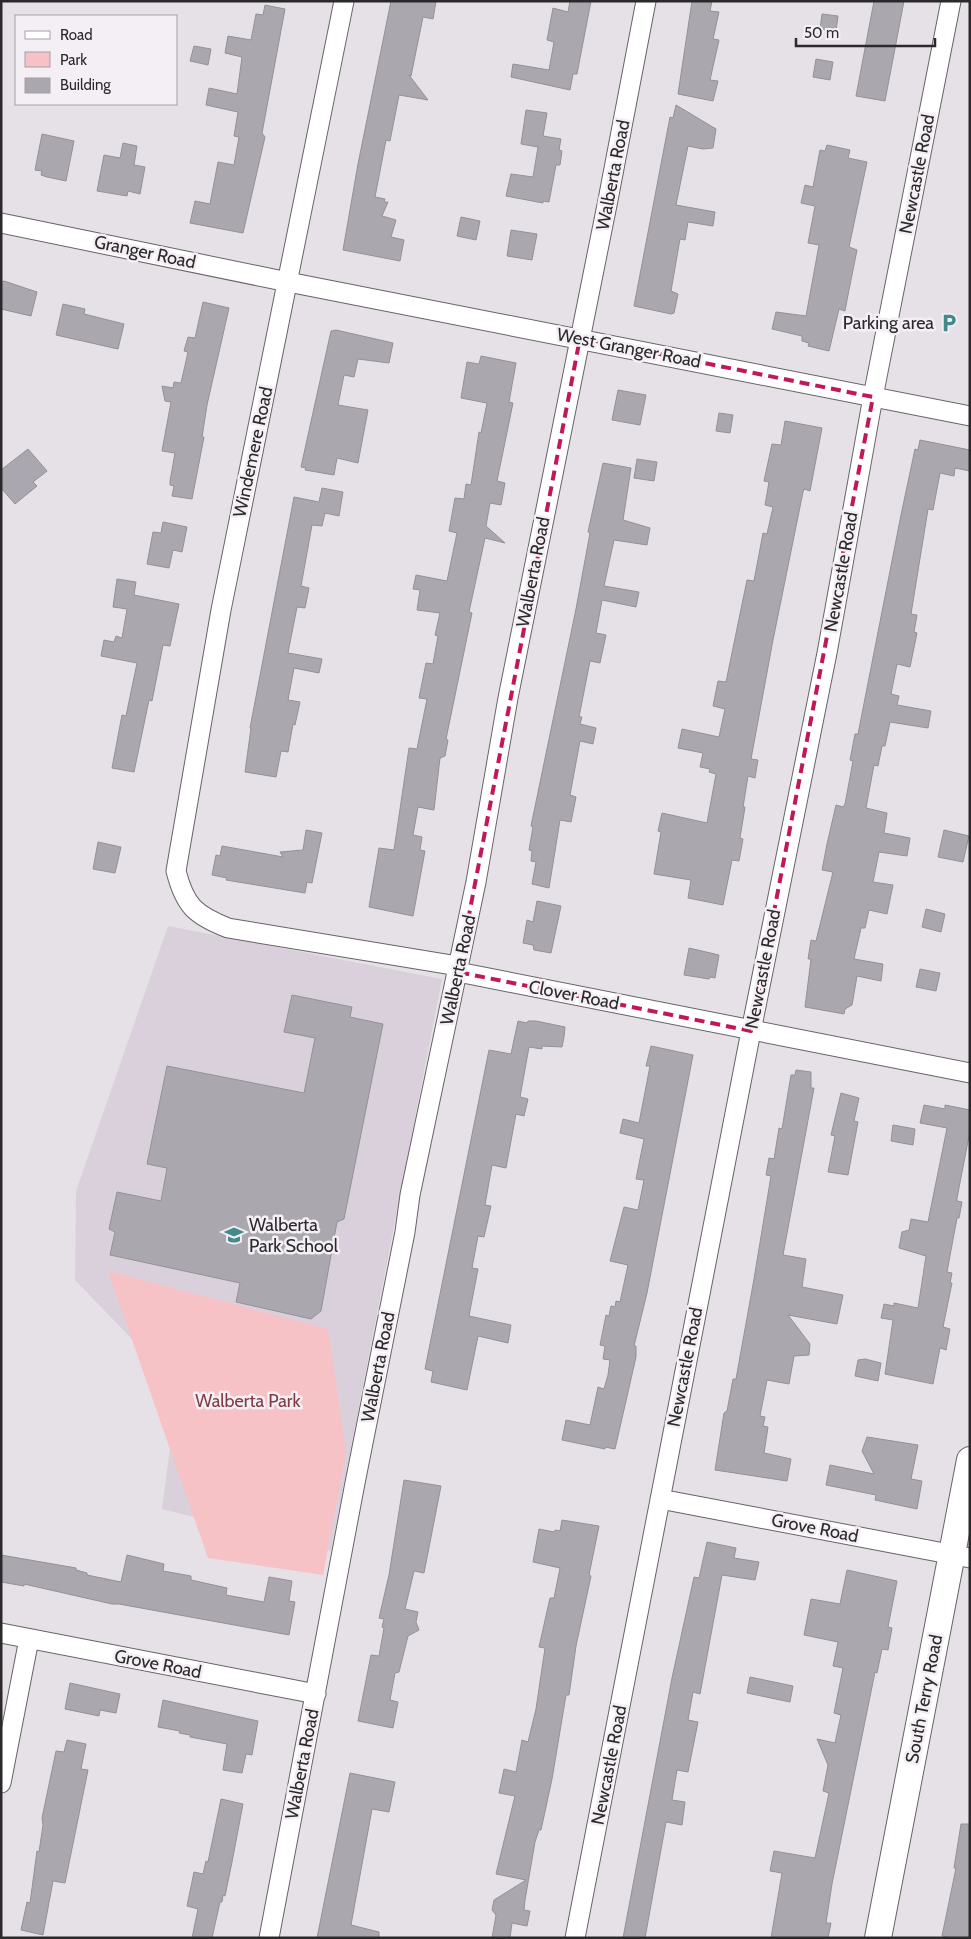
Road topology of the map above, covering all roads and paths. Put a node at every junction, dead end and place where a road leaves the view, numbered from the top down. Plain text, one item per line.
1 (344, 1) edge
2 (646, 1) edge
3 (951, 1) edge
4 (1, 223) edge
5 (288, 282) junction
6 (580, 338) junction
7 (873, 397) junction
8 (970, 416) edge
9 (188, 903) joint
10 (458, 972) junction
11 (751, 1031) junction
12 (970, 1073) edge
13 (970, 1460) edge
14 (660, 1499) junction
15 (961, 1557) edge
16 (1, 1633) edge
17 (29, 1639) junction
18 (316, 1694) junction
19 (1, 1783) edge
20 (269, 1938) edge
21 (575, 1938) edge
22 (878, 1938) edge

1 - 5 street, Windemere Road
2 - 6 street, Walberta Road
3 - 7 street, Newcastle Road
4 - 5 street, Granger Road
5 - 6 street, West Granger Road
5 - 9 street, Windemere Road
6 - 7 street, West Granger Road
6 - 10 street, Walberta Road
7 - 8 street, West Granger Road
7 - 11 street, Newcastle Road
9 - 10 street, Clover Road
10 - 11 street, Clover Road
10 - 18 street, Walberta Road
11 - 12 street, Clover Road
11 - 14 street, Newcastle Road
13 - 15 street, South Terry Road
14 - 15 street, Grove Road
14 - 21 street, Newcastle Road
15 - 22 street, South Terry Road
16 - 17 street, Grove Road
17 - 18 street, Grove Road
17 - 19 street
18 - 20 street, Walberta Road

